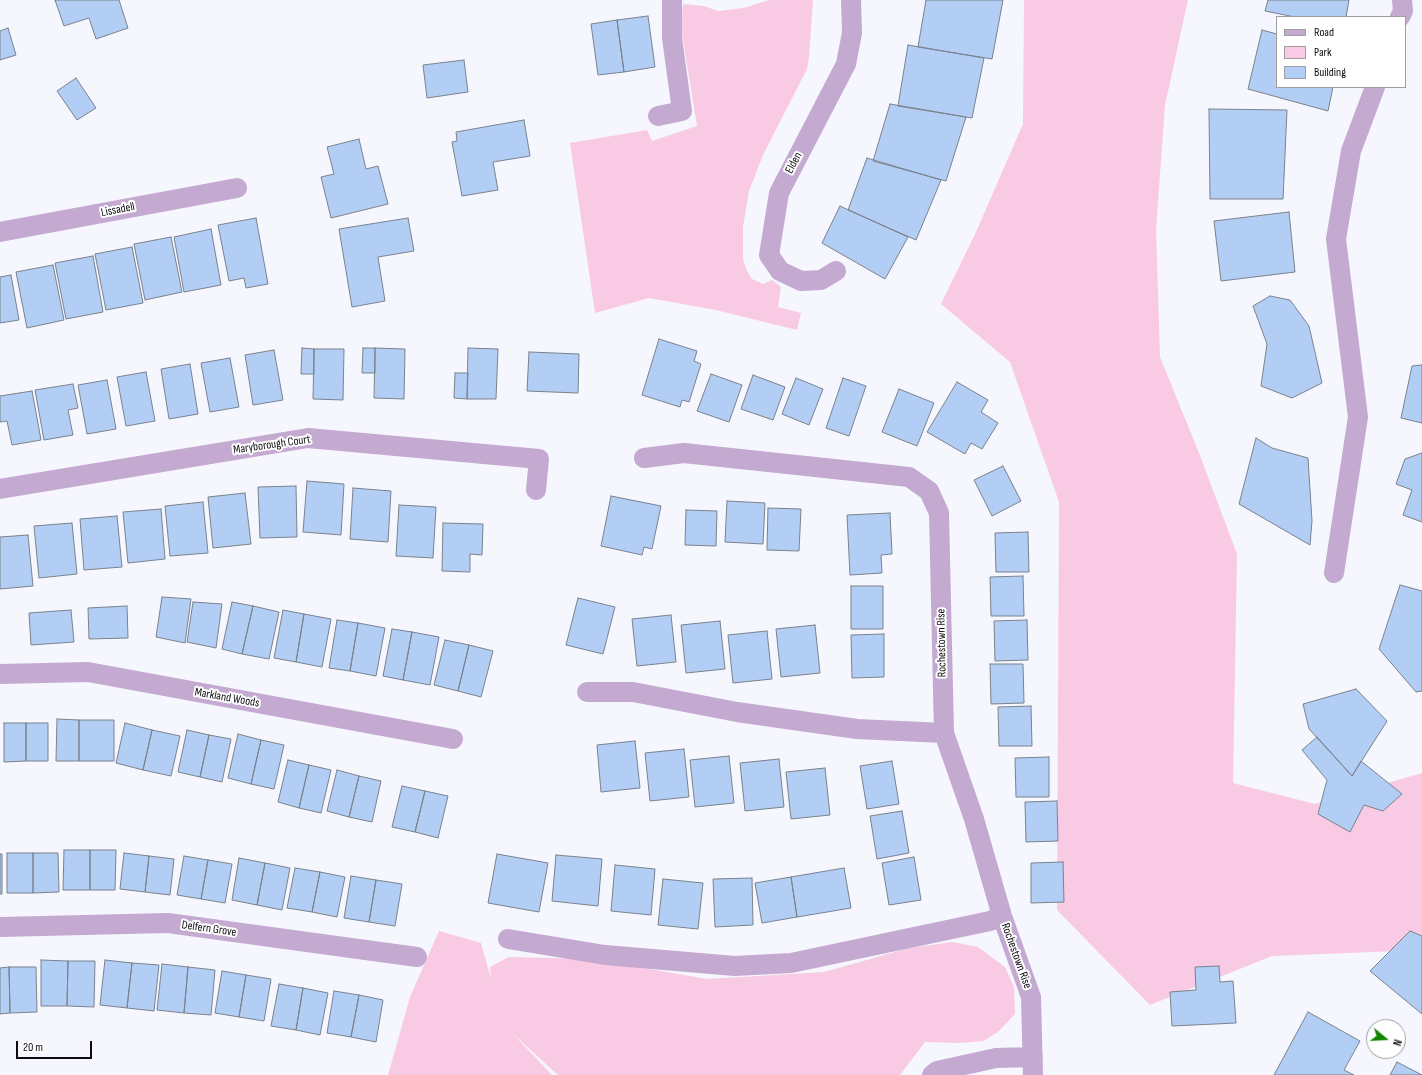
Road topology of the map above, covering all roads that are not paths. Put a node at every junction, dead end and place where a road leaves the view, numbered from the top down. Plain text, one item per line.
1 (672, 0) edge
2 (851, 0) edge
3 (1402, 0) edge
4 (1400, 16) edge
5 (1375, 88) edge
6 (658, 116) dead end
7 (236, 188) dead end
8 (0, 232) edge
9 (836, 271) dead end
10 (644, 458) dead end
11 (0, 489) edge
12 (536, 490) dead end
13 (1334, 573) dead end
14 (0, 674) edge
15 (587, 692) dead end
16 (944, 733) junction
17 (453, 739) dead end
18 (1002, 916) junction
19 (0, 927) edge
20 (508, 939) dead end
21 (417, 956) dead end
22 (1033, 1066) edge
23 (932, 1075) edge

1 - 6 street
2 - 9 street, Elden
3 - 4 street
5 - 13 street
7 - 8 street, Lissadell
10 - 16 street, Rochestown Rise
11 - 12 street, Maryborough Court
14 - 17 street, Markland Woods
15 - 16 street
16 - 18 street, Rochestown Rise
18 - 20 street
18 - 22 street, Rochestown Rise
19 - 21 street, Delfern Grove
22 - 23 street

